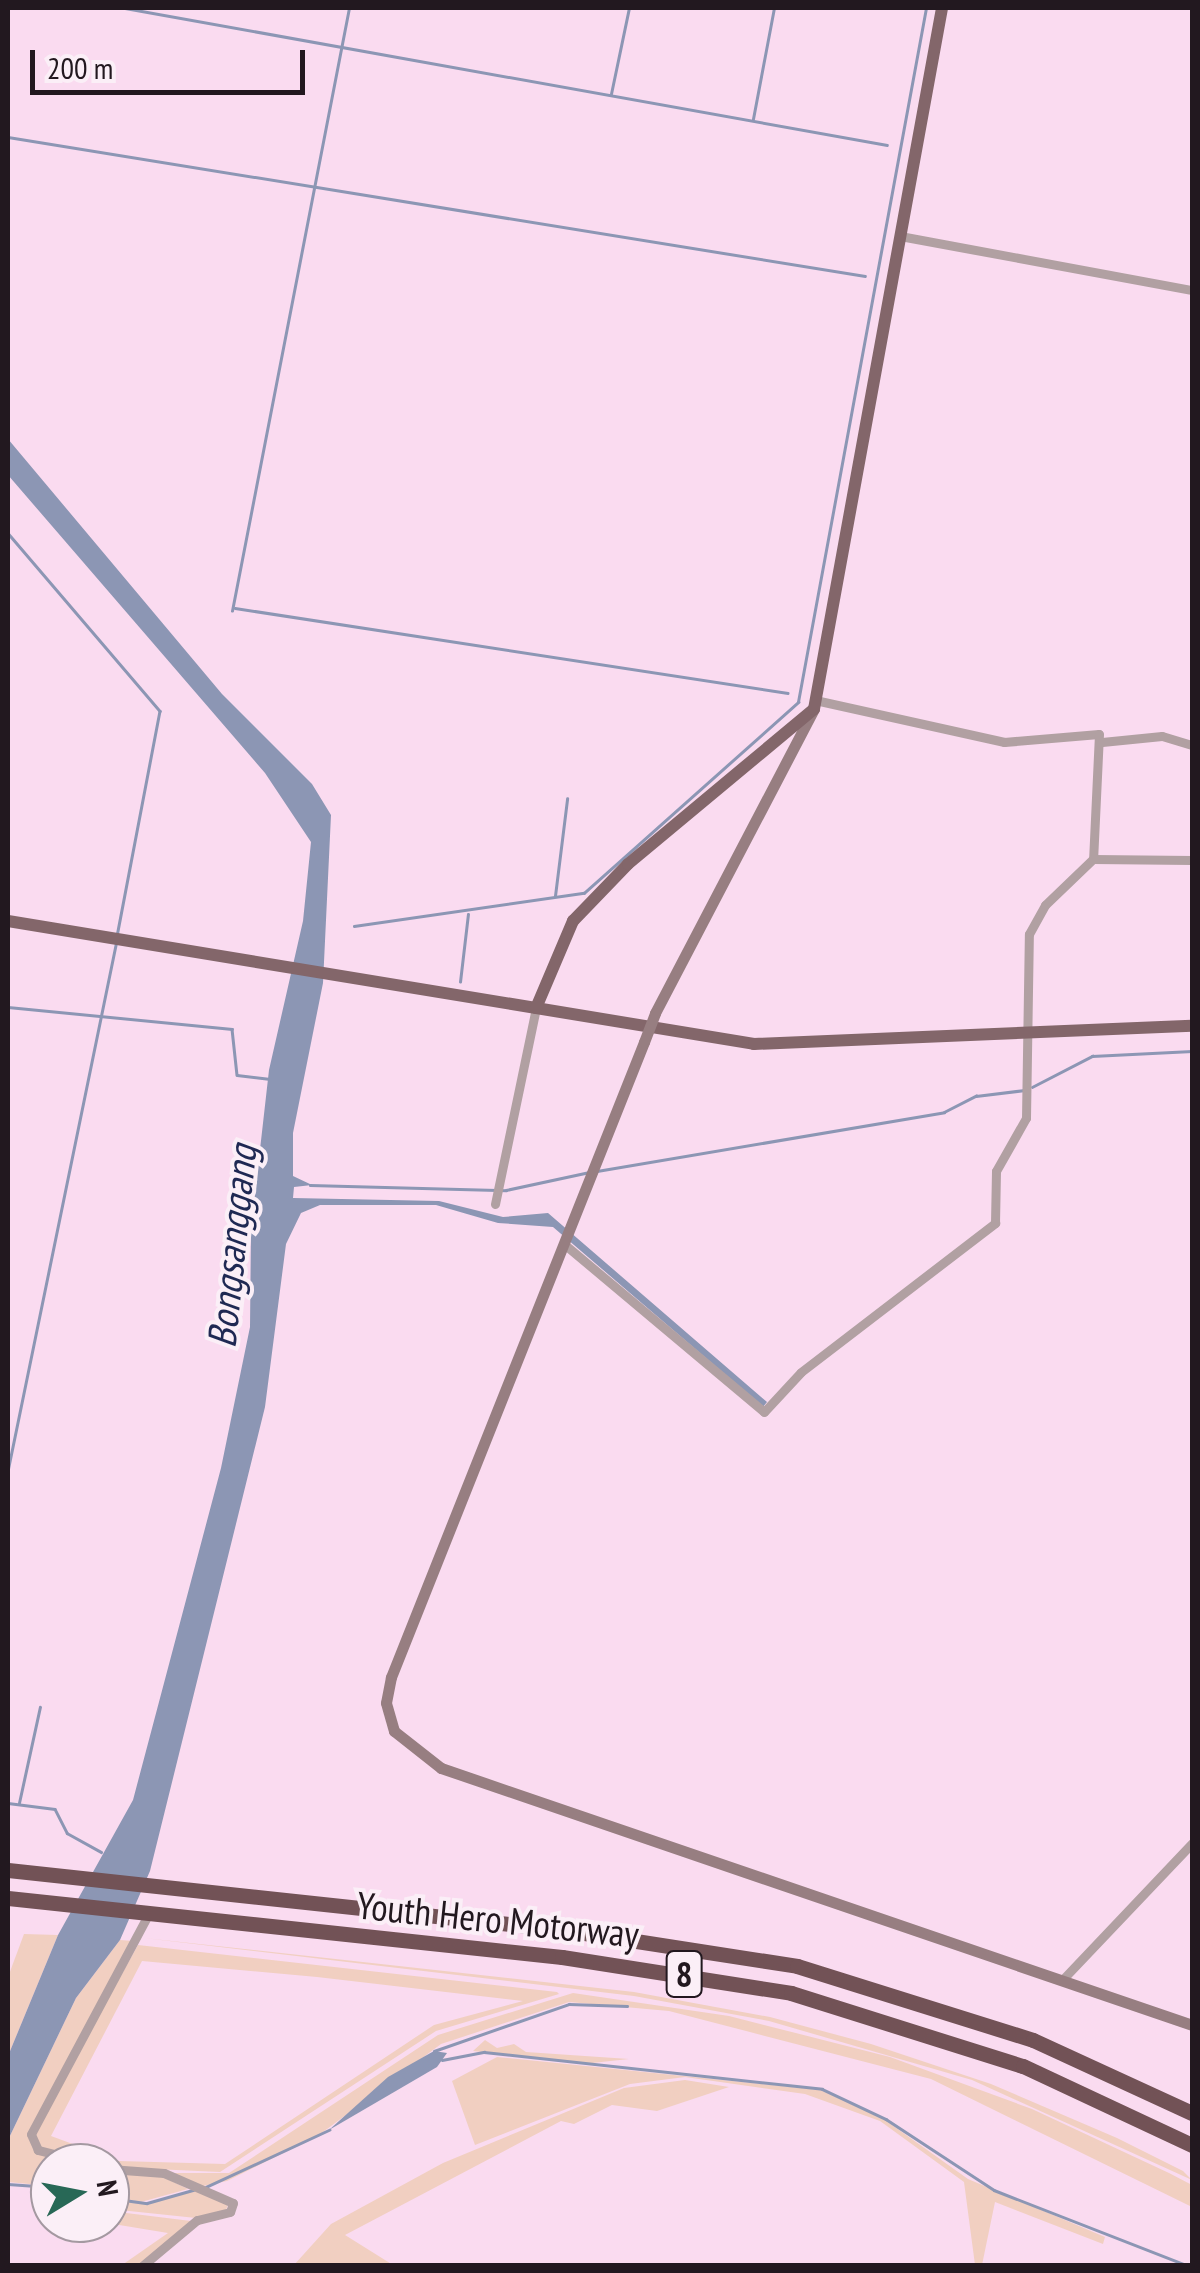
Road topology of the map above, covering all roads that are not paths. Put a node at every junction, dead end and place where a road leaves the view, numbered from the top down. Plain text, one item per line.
1 (942, 8) edge
2 (900, 236) junction
3 (1192, 290) edge
4 (815, 704) junction
5 (1102, 742) junction
6 (1192, 745) edge
7 (1093, 859) junction
8 (1192, 860) edge
9 (8, 921) edge
10 (546, 1010) junction
11 (1192, 1026) edge
12 (1029, 1032) junction
13 (495, 1204) dead end
14 (564, 1242) junction
15 (1192, 1842) edge
16 (8, 1870) edge
17 (8, 1898) edge
18 (149, 1913) junction
19 (1064, 1978) junction
20 (1192, 2025) edge
21 (1192, 2113) edge
22 (35, 2143) edge
23 (1192, 2145) edge
24 (130, 2170) edge
25 (142, 2266) edge

1 - 2 main road
2 - 3 street
2 - 4 main road
4 - 5 street
4 - 10 main road
4 - 14 main road, bridge
5 - 6 street
5 - 7 street
7 - 8 street
7 - 12 street
9 - 10 main road
10 - 12 main road
10 - 13 street
11 - 12 main road
12 - 14 street
14 - 19 main road
15 - 19 street
16 - 21 highway, Youth Hero Motorway / 8
17 - 18 highway, Youth Hero Motorway / 8
18 - 22 street
18 - 23 highway, Youth Hero Motorway / 8
19 - 20 main road
24 - 25 street

